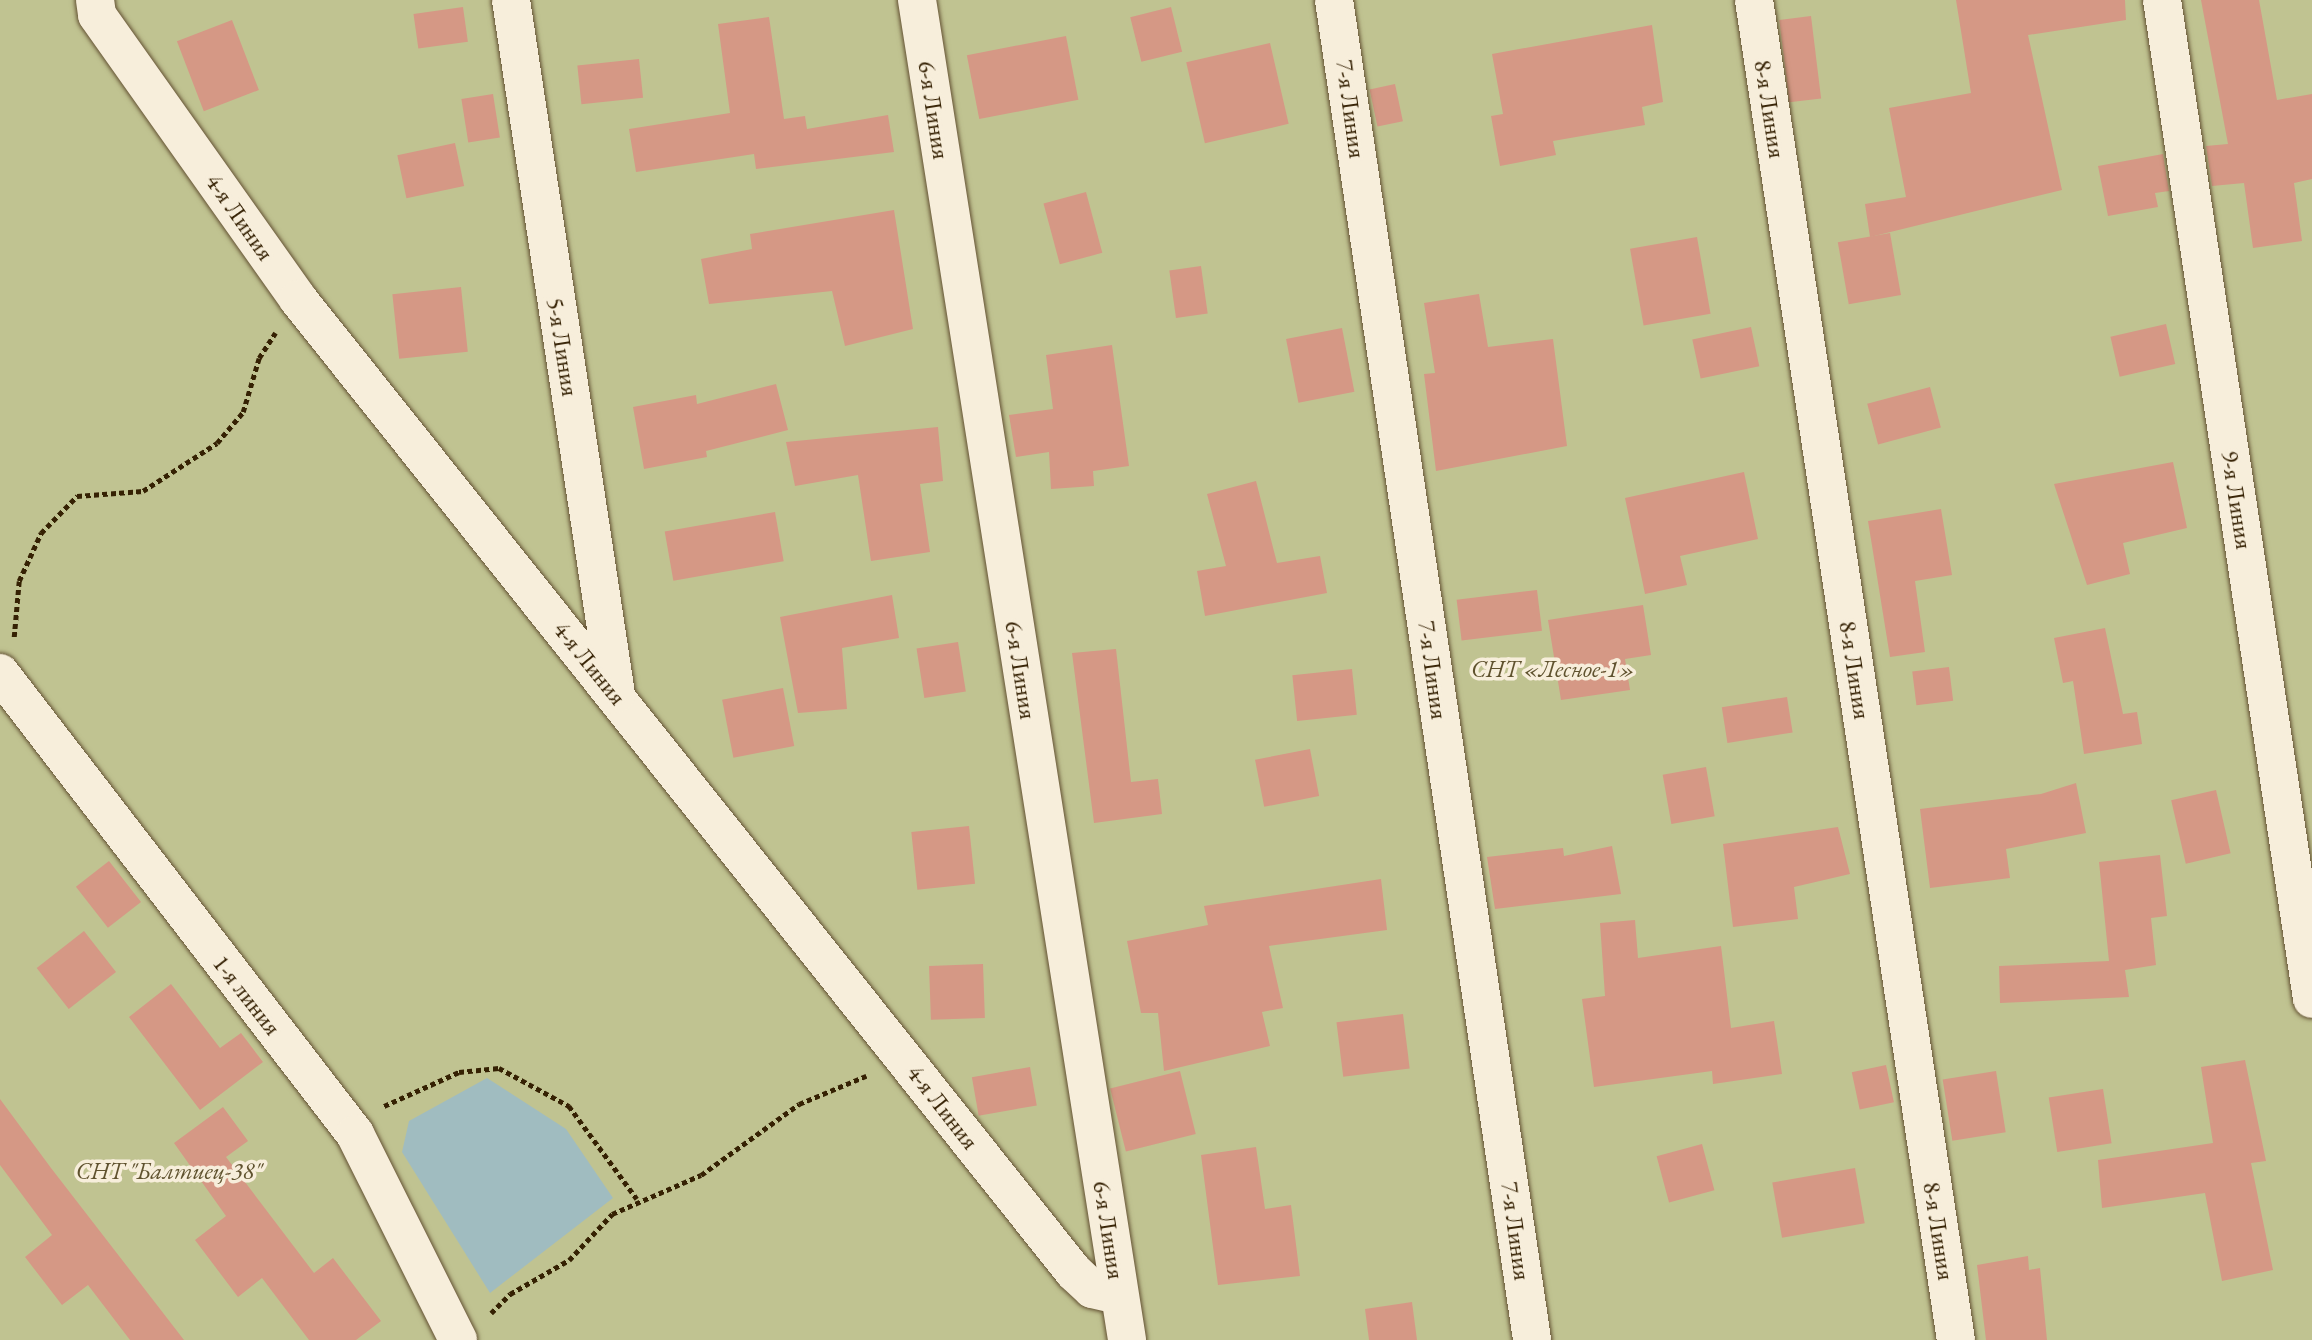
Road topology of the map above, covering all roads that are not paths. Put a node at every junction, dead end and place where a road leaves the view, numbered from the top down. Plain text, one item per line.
1 (95, 0) edge
2 (511, 0) edge
3 (916, 0) edge
4 (1335, 0) edge
5 (1754, 0) edge
6 (2162, 0) edge
7 (4, 660) edge
8 (616, 694) junction
9 (2312, 999) edge
10 (1119, 1295) junction
11 (472, 1331) edge
12 (1126, 1340) edge
13 (1532, 1340) edge
14 (1956, 1340) edge

1 - 8 street, 4-я Линия
2 - 8 street, 5-я Линия
3 - 10 street, 6-я Линия
4 - 13 street, 7-я Линия
5 - 14 street, 8-я Линия
6 - 9 street, 9-я Линия
7 - 11 street, 1-я линия
8 - 10 street, 4-я Линия
10 - 12 street, 6-я Линия

